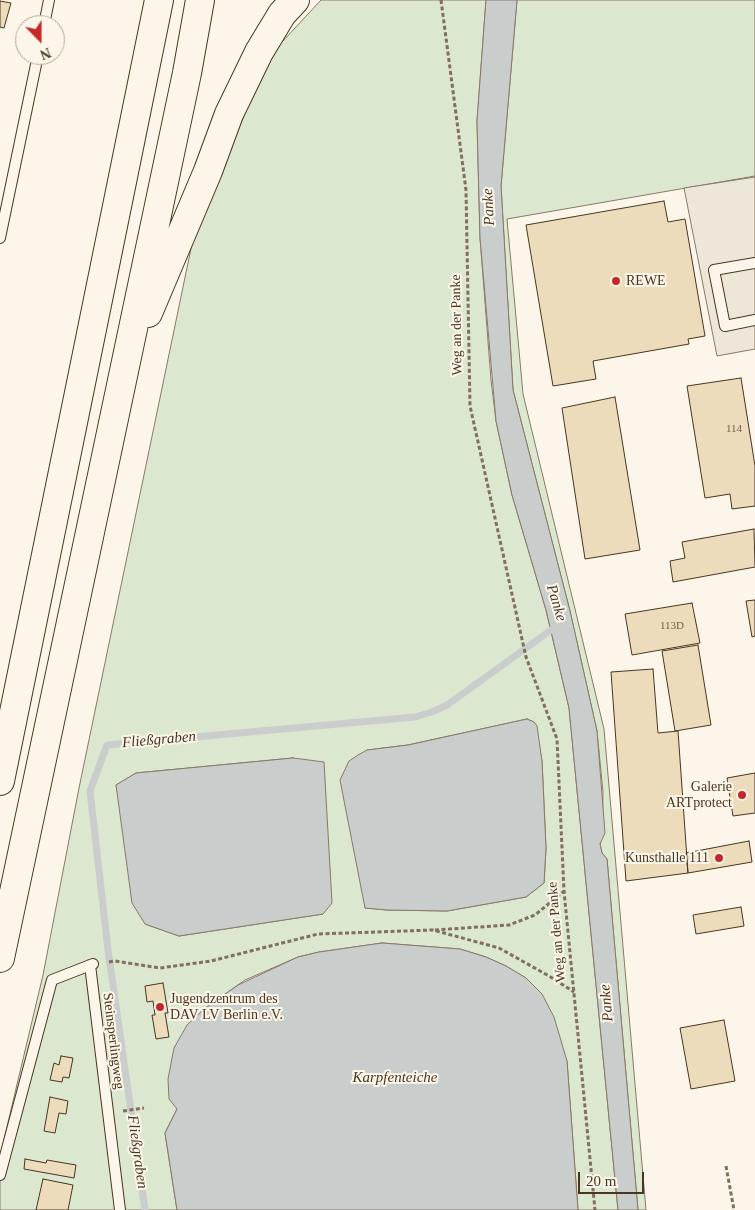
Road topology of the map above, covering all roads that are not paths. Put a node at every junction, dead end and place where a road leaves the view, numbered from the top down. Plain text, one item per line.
1 (49, 0) edge
2 (159, 0) edge
3 (200, 0) edge
4 (295, 0) edge
5 (46, 15) edge
6 (36, 65) edge
7 (0, 238) edge
8 (755, 263) edge
9 (755, 320) edge
10 (123, 372) junction
11 (0, 781) edge
12 (0, 958) edge
13 (0, 1175) edge
14 (120, 1210) edge

1 - 5 lane
2 - 11 highway
3 - 10 highway
4 - 10 highway
6 - 7 lane
8 - 9 lane
10 - 12 highway
13 - 14 lane, Steinsperlingweg

